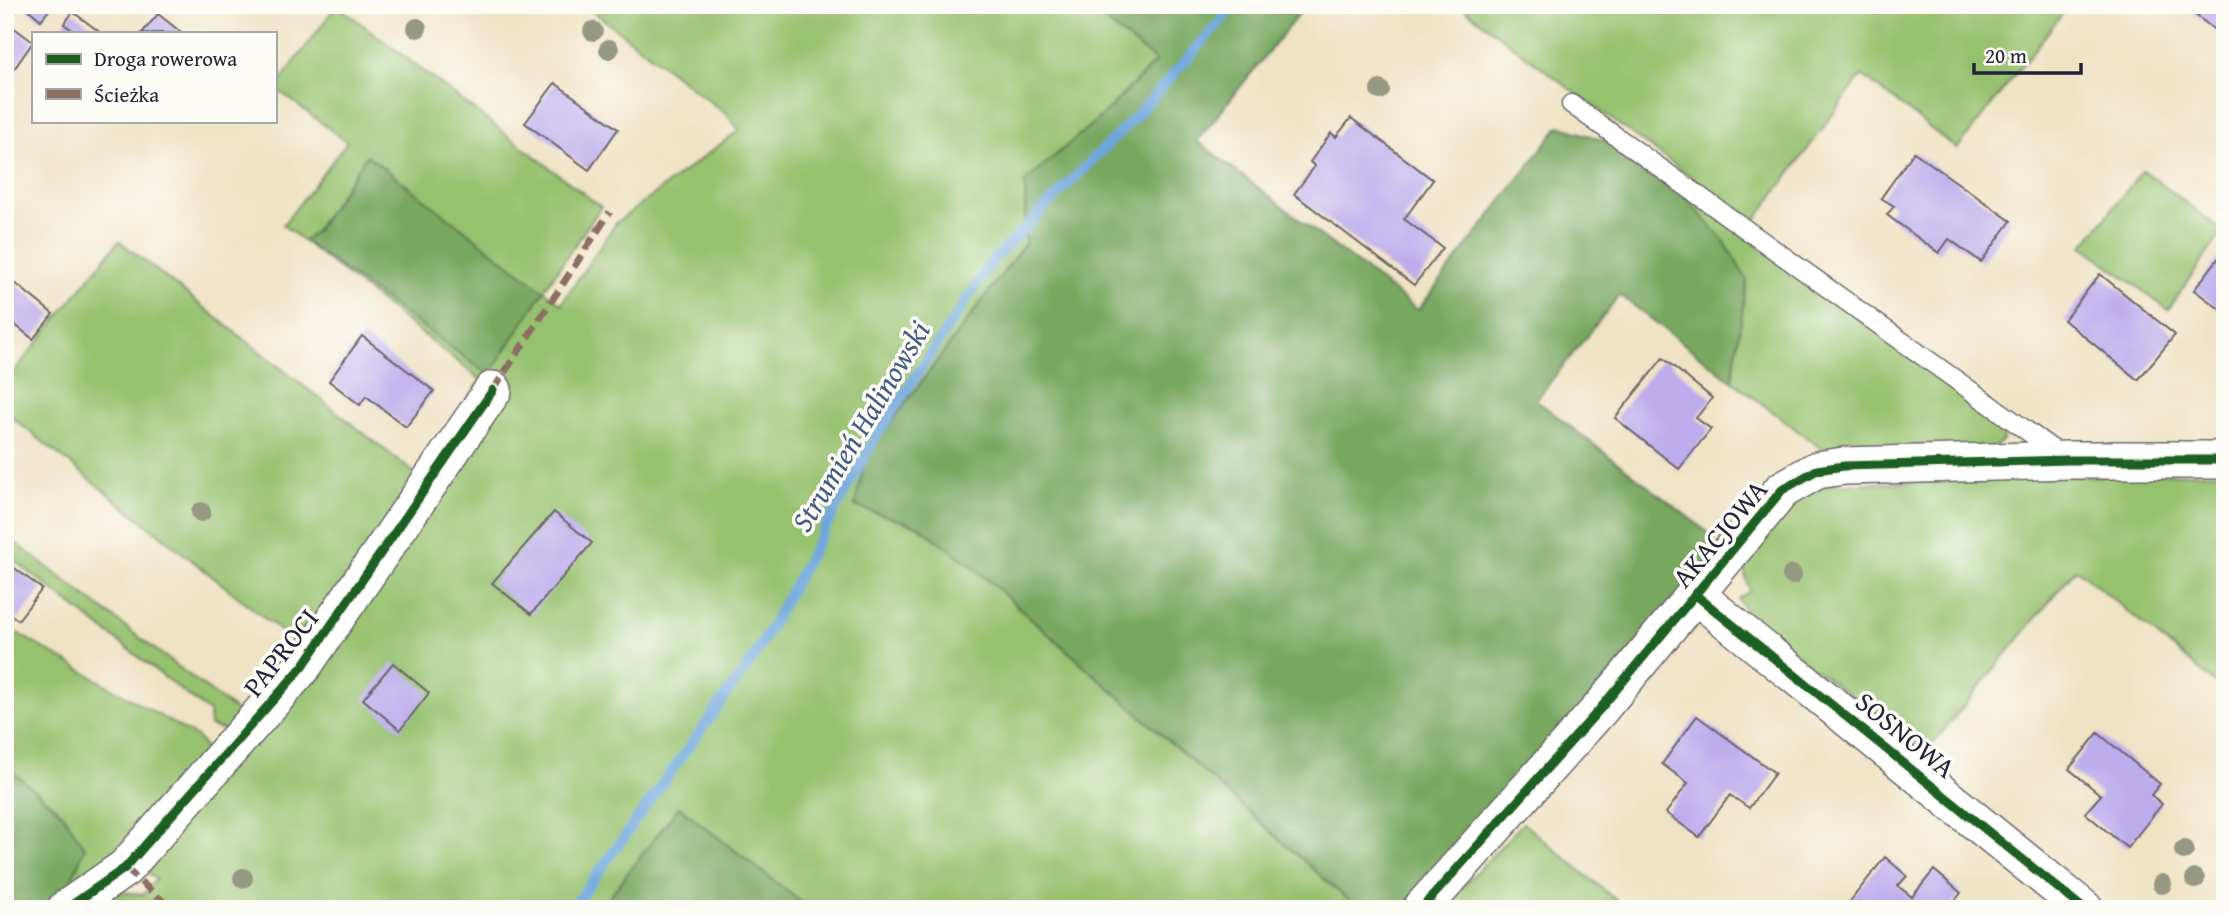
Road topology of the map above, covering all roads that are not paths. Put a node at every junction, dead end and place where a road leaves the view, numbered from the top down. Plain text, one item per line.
1 (1571, 104) dead end
2 (493, 390) dead end
3 (2068, 460) junction
4 (2225, 460) edge
5 (1697, 596) junction
6 (66, 909) edge
7 (1420, 909) edge
8 (2084, 909) edge

1 - 3 lane
2 - 6 street, PAPROCI
3 - 4 street, AKACJOWA
3 - 5 street, AKACJOWA
5 - 7 street, AKACJOWA
5 - 8 street, SOSNOWA

